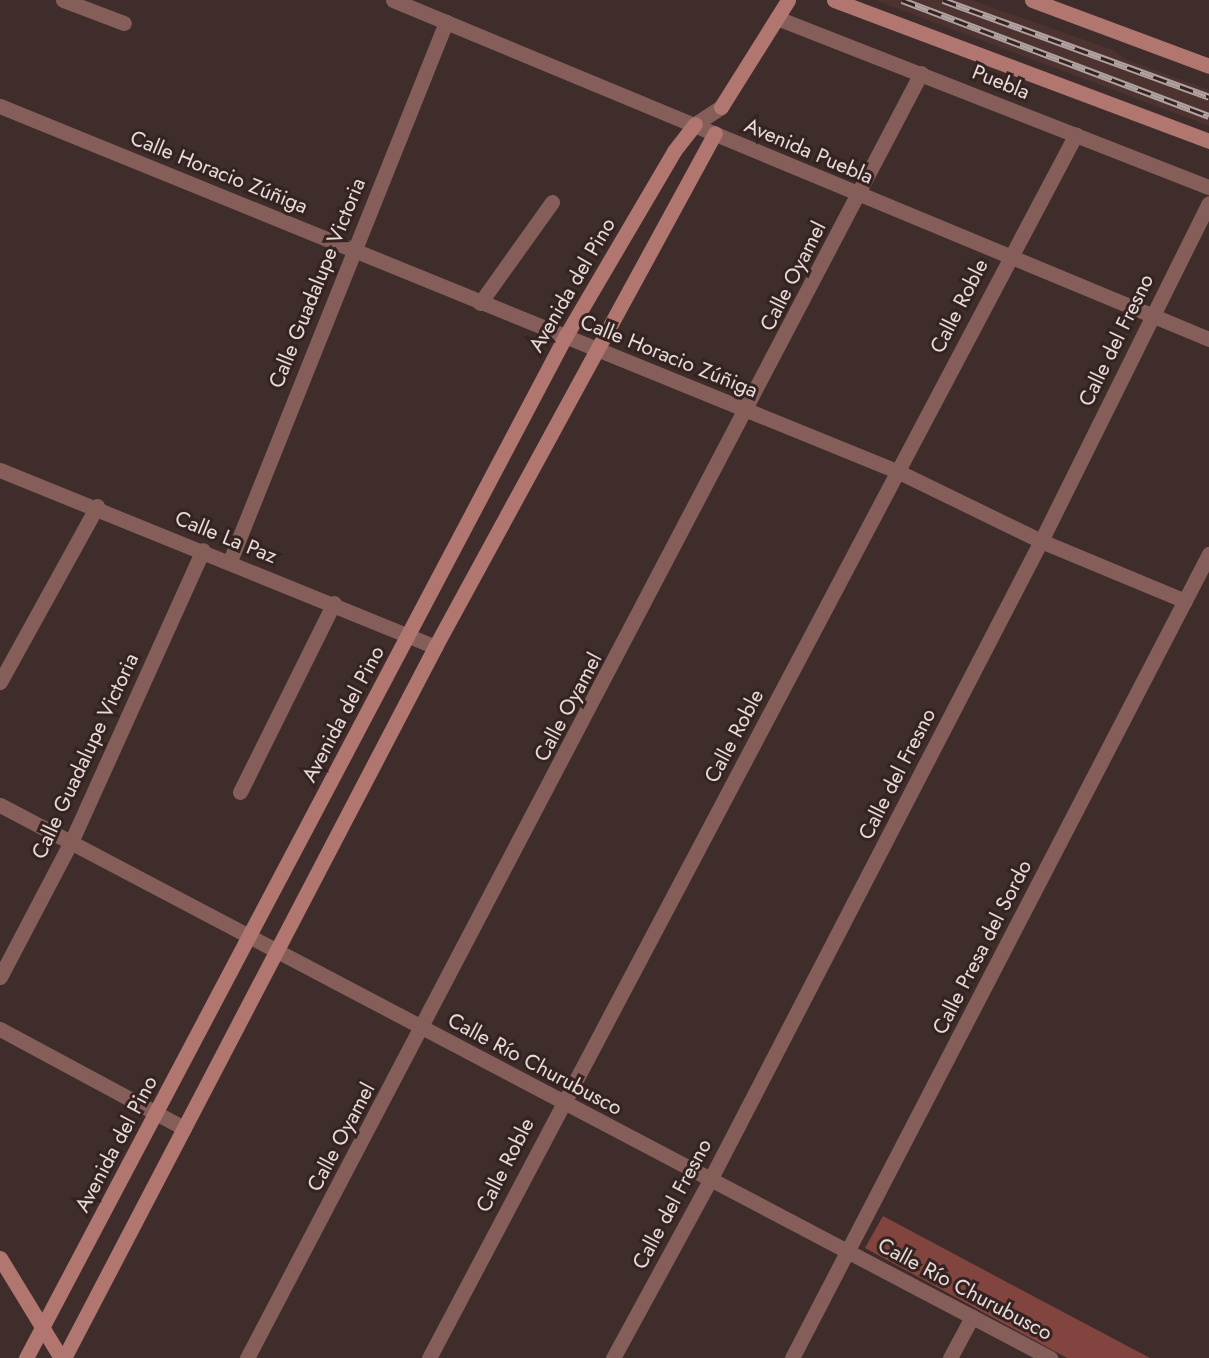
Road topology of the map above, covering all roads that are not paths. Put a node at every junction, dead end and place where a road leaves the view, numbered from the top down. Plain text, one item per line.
1 (63, 0) edge
2 (393, 0) edge
3 (788, 0) edge
4 (834, 0) edge
5 (1032, 0) edge
6 (777, 18) junction
7 (446, 22) junction
8 (124, 23) dead end
9 (1209, 66) edge
10 (921, 73) junction
11 (0, 106) edge
12 (721, 107) junction
13 (696, 124) junction
14 (715, 133) junction
15 (1076, 134) junction
16 (1209, 141) edge
17 (1209, 187) edge
18 (858, 195) junction
19 (552, 202) dead end
20 (1209, 204) edge
21 (352, 249) junction
22 (1008, 257) junction
23 (480, 303) junction
24 (1151, 315) junction
25 (566, 337) junction
26 (1209, 339) edge
27 (596, 348) junction
28 (747, 411) junction
29 (0, 470) edge
30 (899, 472) junction
31 (97, 506) junction
32 (1041, 541) junction
33 (203, 550) junction
34 (1209, 554) edge
35 (230, 561) junction
36 (1185, 601) junction
37 (334, 603) junction
38 (408, 635) junction
39 (435, 647) junction
40 (0, 682) edge
41 (240, 792) dead end
42 (0, 805) edge
43 (72, 840) junction
44 (249, 938) junction
45 (279, 953) junction
46 (0, 977) edge
47 (422, 1028) junction
48 (0, 1029) edge
49 (562, 1102) junction
50 (156, 1113) junction
51 (184, 1128) junction
52 (710, 1180) junction
53 (848, 1251) junction
54 (0, 1258) edge
55 (972, 1317) junction
56 (42, 1329) junction
57 (26, 1358) edge
58 (63, 1358) edge
59 (247, 1358) edge
60 (429, 1358) edge
61 (613, 1358) edge
62 (792, 1358) edge
63 (950, 1358) edge
64 (1050, 1358) edge

1 - 8 street
2 - 7 street, Avenida Puebla
3 - 6 main road, Avenida del Pino
4 - 16 main road
5 - 9 main road
6 - 10 street, Puebla
6 - 12 main road, Avenida del Pino
7 - 13 street, Avenida Puebla
7 - 21 street, Calle Guadalupe Victoria
10 - 15 street, Puebla
10 - 18 street, Calle Oyamel
11 - 21 street, Calle Horacio Zúñiga
12 - 13 street, Avenida del Pino
12 - 14 street, Avenida del Pino
13 - 14 street, Avenida Puebla
13 - 25 main road, Avenida del Pino
14 - 18 street, Avenida Puebla
14 - 27 main road, Avenida del Pino
15 - 17 street, Puebla
15 - 22 street, Calle Roble
18 - 22 street, Avenida Puebla
18 - 28 street, Calle Oyamel
19 - 23 street
20 - 24 street, Calle del Fresno
21 - 23 street, Calle Horacio Zúñiga
21 - 35 street, Calle Guadalupe Victoria
22 - 24 street, Avenida Puebla
22 - 30 street, Calle Roble
23 - 25 street, Calle Horacio Zúñiga
24 - 26 street, Avenida Puebla
24 - 32 street, Calle del Fresno
25 - 27 street, Calle Horacio Zúñiga
25 - 38 main road, Avenida del Pino
27 - 28 street, Calle Horacio Zúñiga
27 - 39 main road, Avenida del Pino
28 - 30 street, Calle Horacio Zúñiga
28 - 47 street, Calle Oyamel
29 - 31 street, Calle La Paz
30 - 32 street, Calle Horacio Zúñiga
30 - 49 street, Calle Roble
31 - 33 street, Calle La Paz
31 - 40 street
32 - 36 street, Calle Horacio Zúñiga
32 - 52 street, Calle del Fresno
33 - 35 street, Calle La Paz
33 - 43 street, Calle Guadalupe Victoria
34 - 36 street, Calle Presa del Sordo
35 - 37 street, Calle La Paz
36 - 53 street, Calle Presa del Sordo
37 - 38 street, Calle La Paz
37 - 41 street
38 - 39 street, Calle La Paz
38 - 44 main road, Avenida del Pino
39 - 45 main road, Avenida del Pino
42 - 43 street, Calle Río Churubusco
43 - 44 street, Calle Río Churubusco
43 - 46 street, Calle Guadalupe Victoria
44 - 45 street, Calle Río Churubusco
44 - 50 main road, Avenida del Pino
45 - 47 street, Calle Río Churubusco
45 - 51 main road, Avenida del Pino
47 - 49 street, Calle Río Churubusco
47 - 59 street, Calle Oyamel
48 - 50 street
49 - 52 street, Calle Río Churubusco
49 - 60 street, Calle Roble
50 - 51 street
50 - 56 main road, Avenida del Pino
51 - 58 main road, Avenida del Pino
52 - 53 street, Calle Río Churubusco
52 - 61 street, Calle del Fresno
53 - 55 street, Calle Río Churubusco
53 - 62 street, Calle Presa del Sordo
54 - 56 main road
55 - 63 street
55 - 64 street, Calle Río Churubusco
56 - 57 main road, Avenida del Pino
56 - 58 main road

